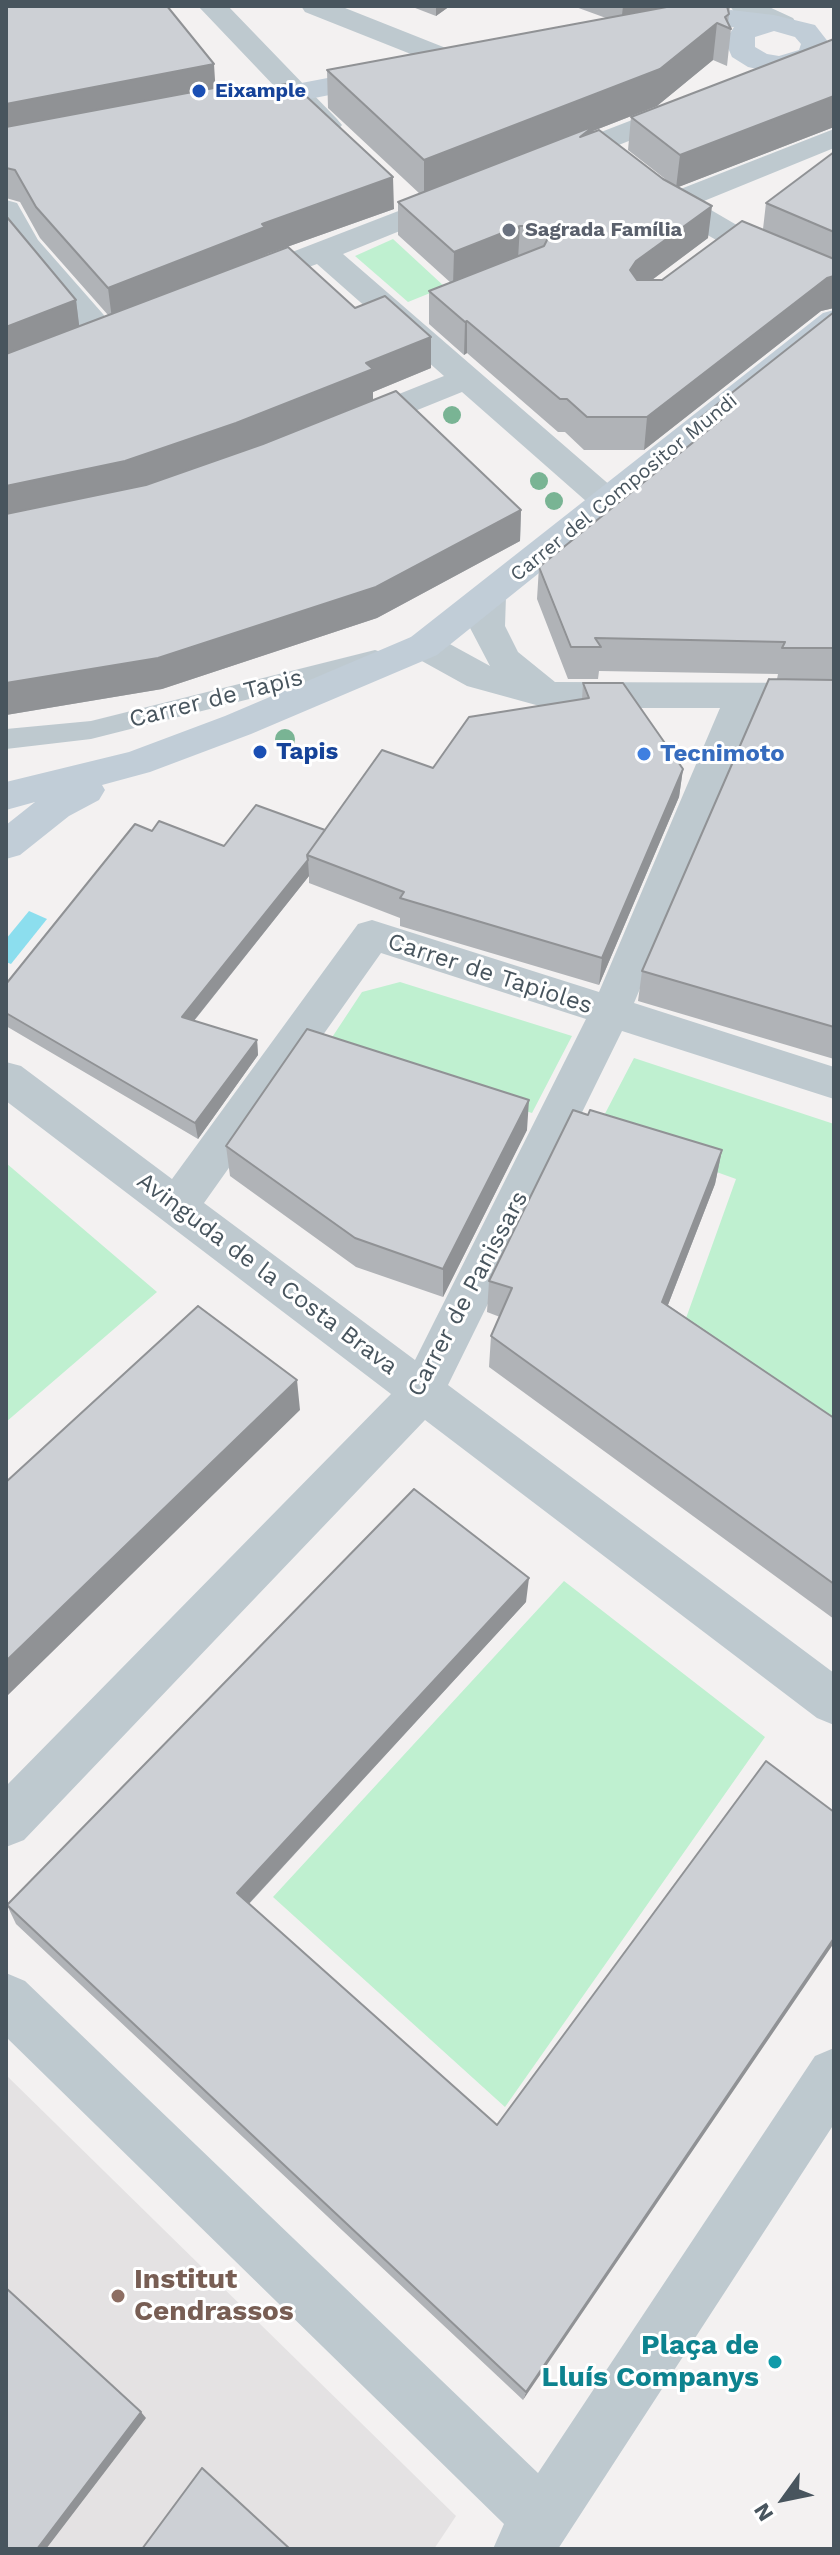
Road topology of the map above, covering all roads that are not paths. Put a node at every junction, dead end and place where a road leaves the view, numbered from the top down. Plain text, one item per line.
1 (212, 6) edge
2 (315, 6) edge
3 (764, 18) edge
4 (823, 40) edge
5 (739, 46) junction
6 (789, 64) junction
7 (749, 83) edge
8 (293, 94) junction
9 (709, 99) edge
10 (217, 108) edge
11 (834, 138) edge
12 (344, 142) edge
13 (618, 161) junction
14 (522, 172) edge
15 (477, 189) edge
16 (673, 203) junction
17 (6, 209) edge
18 (760, 219) dead end
19 (736, 238) junction
20 (321, 251) junction
21 (710, 256) edge
22 (834, 283) edge
23 (221, 291) edge
24 (834, 320) edge
25 (106, 337) edge
26 (467, 378) junction
27 (323, 436) edge
28 (607, 501) junction
29 (488, 596) junction
30 (424, 646) junction
31 (547, 695) junction
32 (834, 696) edge
33 (743, 697) junction
34 (6, 739) edge
35 (137, 763) junction
36 (6, 796) edge
37 (6, 845) edge
38 (610, 1013) junction
39 (6, 1078) edge
40 (834, 1083) edge
41 (178, 1205) junction
42 (422, 1392) junction
43 (834, 1702) edge
44 (6, 1822) edge
45 (6, 2000) edge
46 (834, 2075) edge
47 (533, 2534) edge

1 - 8 street
2 - 8 street
3 - 4 street
3 - 5 street
3 - 5 street
4 - 6 street
5 - 6 street
6 - 7 street
8 - 10 street
8 - 12 street
9 - 13 street
11 - 16 street
13 - 14 street
13 - 16 street
15 - 20 street
16 - 19 street
17 - 25 street
18 - 19 street
19 - 21 street
19 - 22 street
20 - 23 street
20 - 26 street
24 - 28 street, Carrer del Compositor Mundi
26 - 27 street
26 - 28 street
28 - 29 street, Carrer del Compositor Mundi
29 - 30 street, Carrer de Tapis
29 - 31 street
30 - 31 street
30 - 34 lane, Carrer de Tapis
30 - 35 street, Carrer de Tapis
31 - 33 street
32 - 33 street
33 - 38 street, Carrer de Panissars
35 - 36 street, Carrer de Tapis
35 - 37 street, Carrer de Tapis
38 - 40 street, Carrer de Tapioles
38 - 41 street, Carrer de Tapioles
38 - 42 street, Carrer de Panissars
39 - 41 street, Avinguda de la Costa Brava
41 - 42 street, Avinguda de la Costa Brava
42 - 43 street, Avinguda de la Costa Brava
42 - 44 street, Carrer de Panissars
45 - 47 street
46 - 47 street

